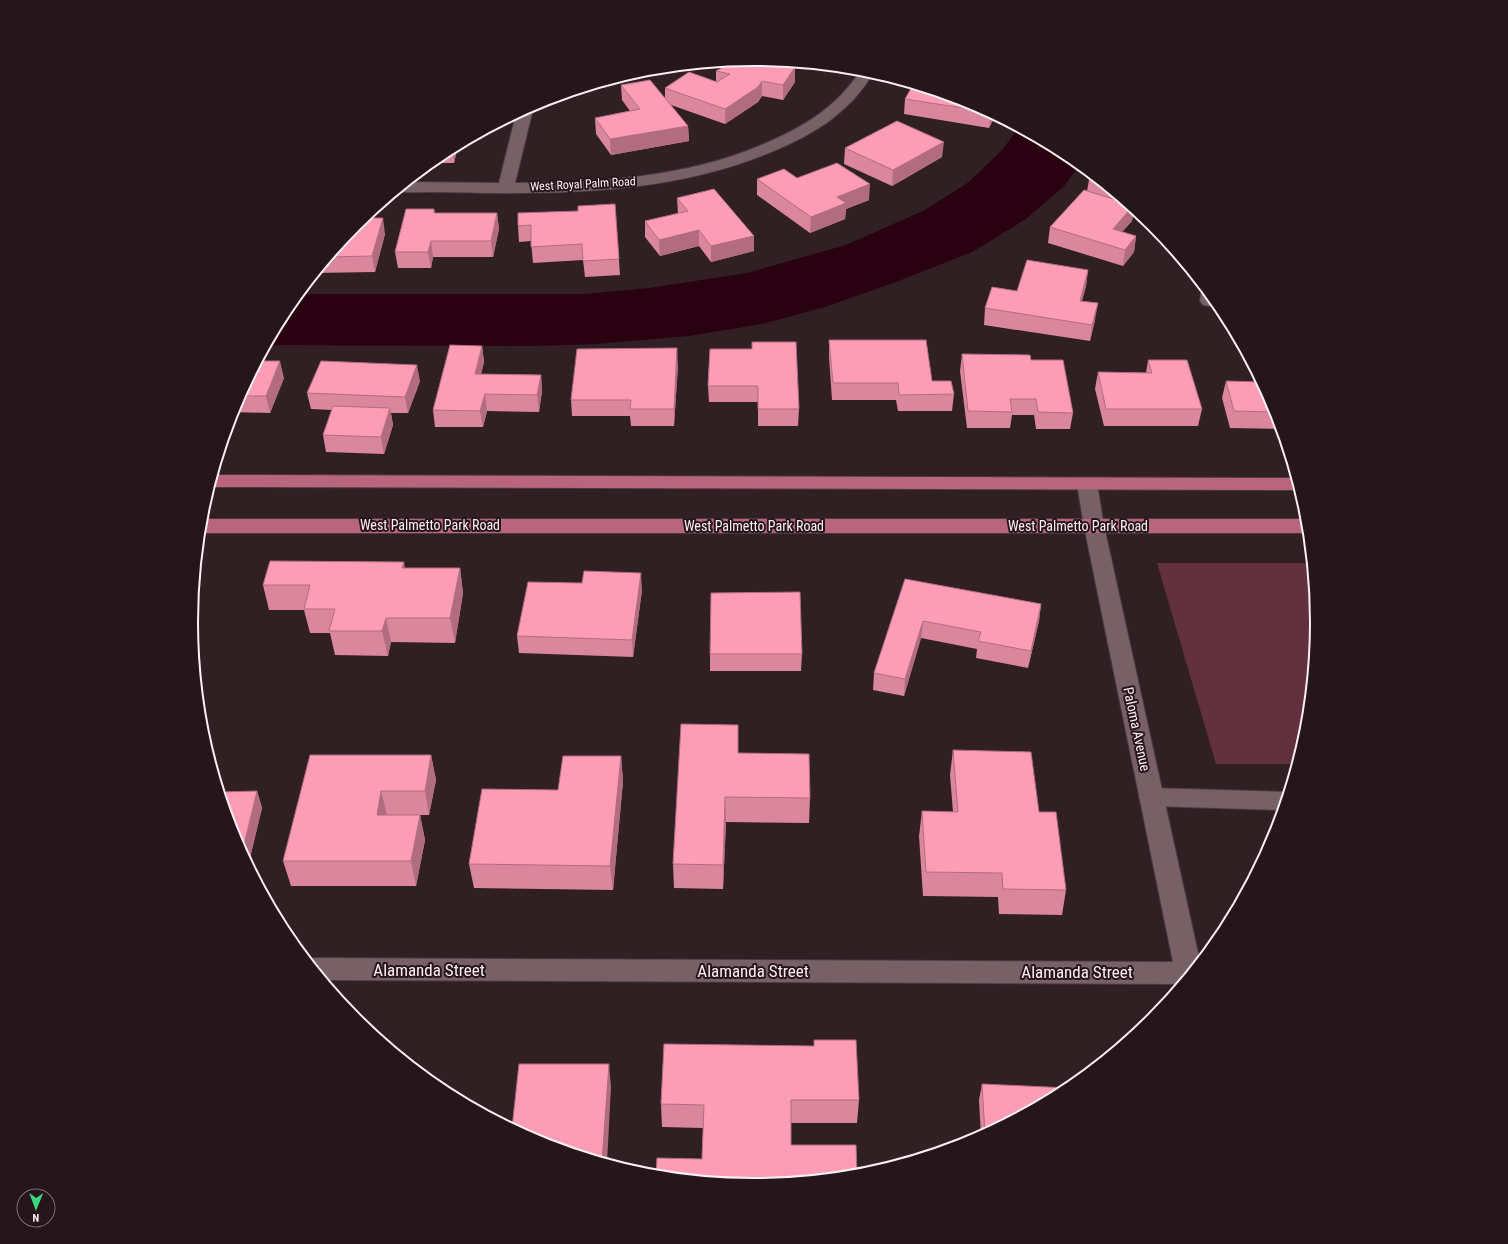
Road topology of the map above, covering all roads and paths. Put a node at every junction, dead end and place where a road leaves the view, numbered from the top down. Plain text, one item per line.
1 (864, 77) edge
2 (523, 116) edge
3 (408, 187) edge
4 (506, 187) junction
5 (216, 481) edge
6 (1087, 484) junction
7 (1292, 484) edge
8 (207, 526) edge
9 (1094, 526) junction
10 (1301, 526) edge
11 (1152, 797) junction
12 (1280, 801) edge
13 (1189, 968) edge
14 (320, 969) edge
15 (1185, 973) edge

1 - 4 street, West Royal Palm Road
2 - 4 street
3 - 4 street, West Royal Palm Road
5 - 6 main road
6 - 7 main road
6 - 9 street, Paloma Avenue
8 - 9 main road, West Palmetto Park Road
9 - 10 main road, West Palmetto Park Road
9 - 11 street, Paloma Avenue
11 - 12 street
11 - 13 street, Paloma Avenue
14 - 15 street, Alamanda Street

